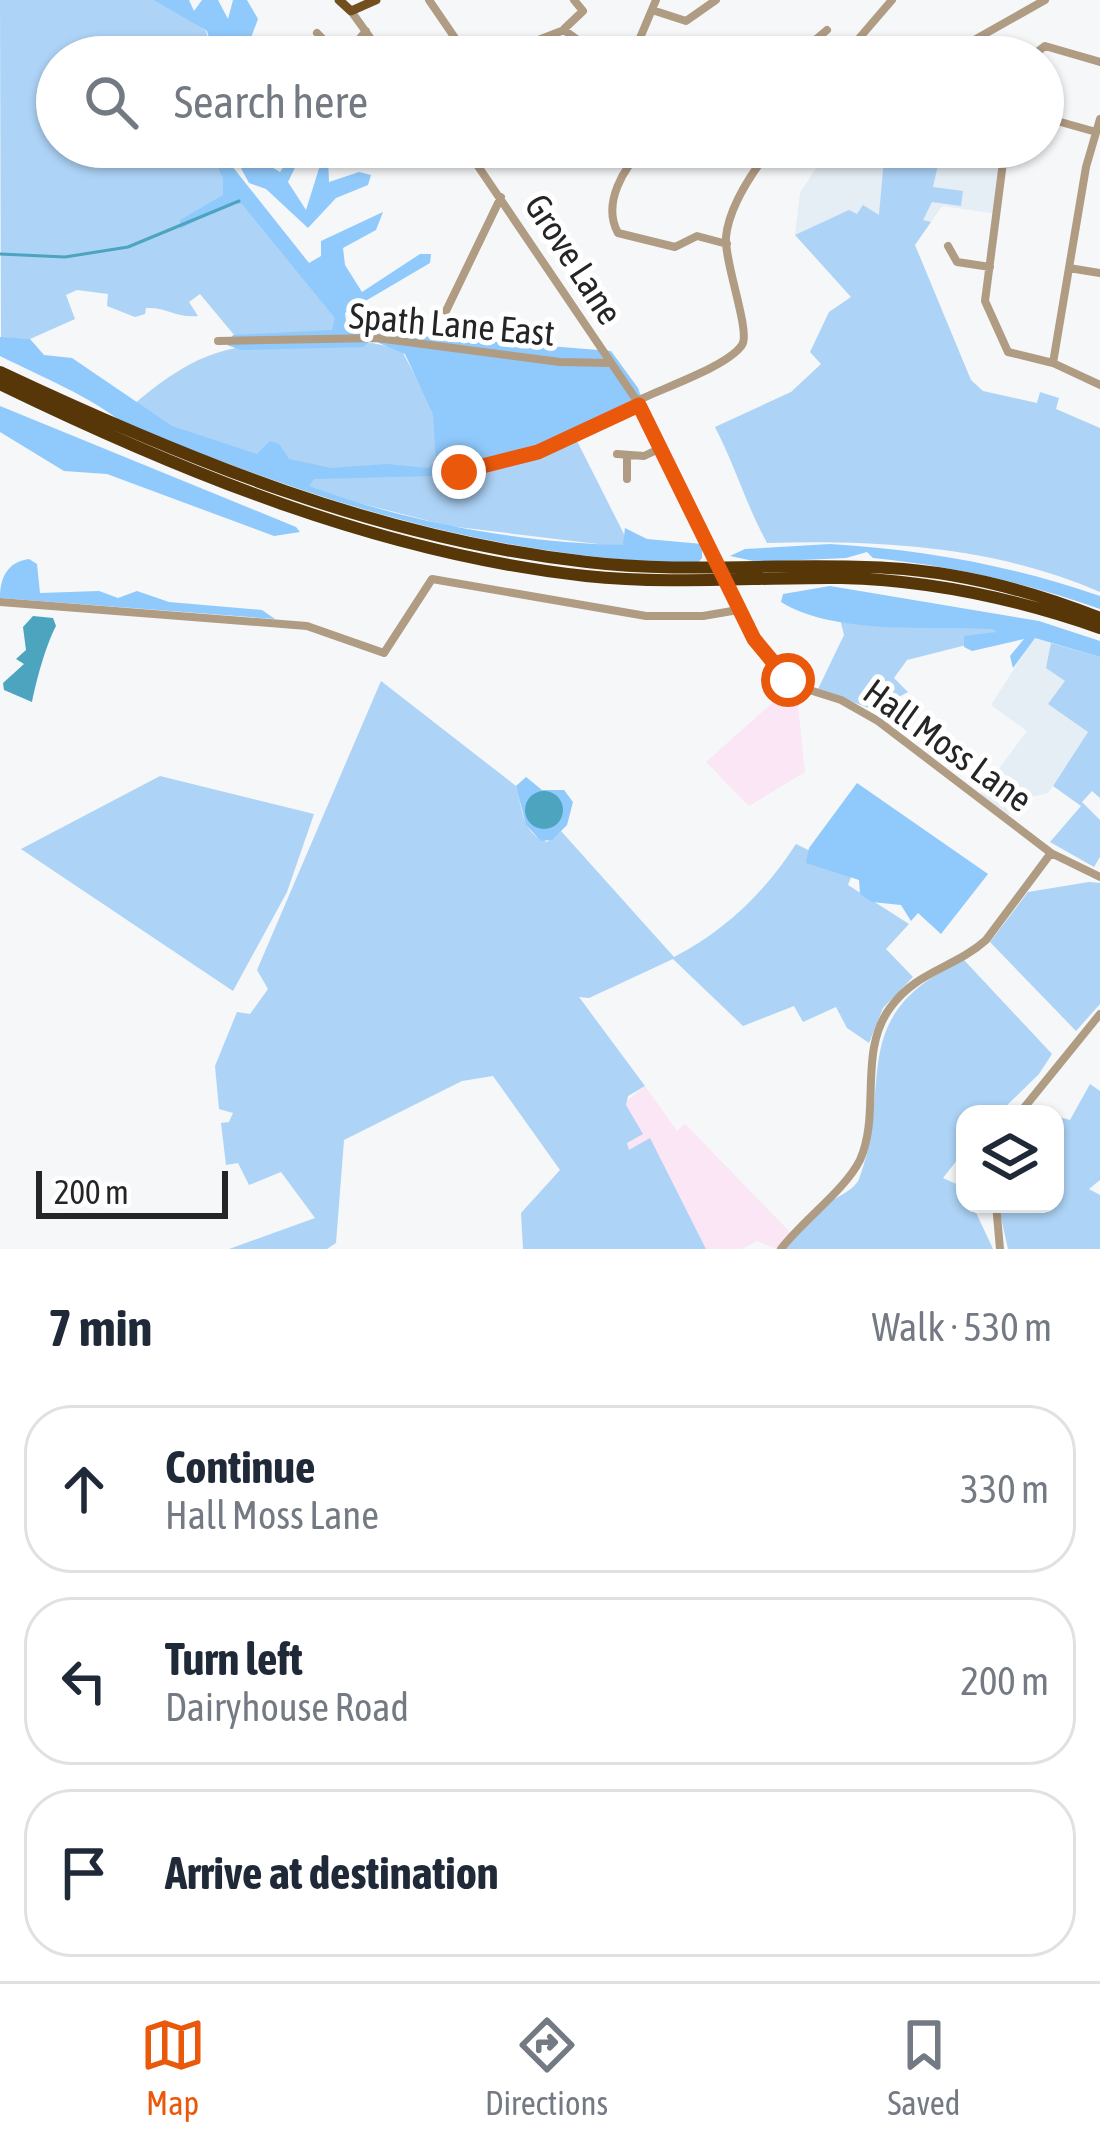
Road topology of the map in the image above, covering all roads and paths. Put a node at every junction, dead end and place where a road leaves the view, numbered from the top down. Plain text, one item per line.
1 (339, 0) edge
2 (376, 0) edge
3 (429, 0) edge
4 (574, 0) edge
5 (716, 0) edge
6 (892, 0) edge
7 (1045, 0) edge
8 (654, 5) edge
9 (351, 10) junction
10 (564, 30) junction
11 (827, 30) dead end
12 (367, 31) junction
13 (317, 33) dead end
14 (320, 36) edge
15 (362, 36) edge
16 (370, 36) edge
17 (454, 36) edge
18 (550, 36) edge
19 (572, 36) edge
20 (641, 36) edge
21 (820, 36) edge
22 (861, 36) edge
23 (981, 36) edge
24 (1064, 52) edge
25 (1100, 62) edge
26 (1100, 119) edge
27 (1064, 123) edge
28 (1096, 132) junction
29 (480, 168) edge
30 (629, 168) edge
31 (759, 168) edge
32 (1002, 168) edge
33 (501, 197) junction
34 (727, 244) junction
35 (948, 246) dead end
36 (990, 267) junction
37 (1070, 268) junction
38 (1100, 273) edge
39 (446, 311) dead end
40 (218, 341) dead end
41 (610, 363) junction
42 (1053, 363) junction
43 (0, 371) edge
44 (0, 384) edge
45 (1100, 385) edge
46 (638, 403) junction
47 (661, 448) junction
48 (452, 476) dead end
49 (627, 478) dead end
50 (0, 602) edge
51 (738, 610) junction
52 (1100, 618) edge
53 (1100, 628) edge
54 (1051, 854) junction
55 (1100, 877) edge
56 (1100, 1014) edge
57 (1026, 1105) edge
58 (997, 1213) edge
59 (781, 1249) edge
60 (1000, 1249) edge

1 - 9 main road
2 - 9 main road
3 - 17 street
4 - 10 street
5 - 8 street
6 - 22 street
7 - 23 street
8 - 20 street
9 - 12 street
10 - 18 street
10 - 19 street
11 - 21 street
12 - 15 street
12 - 16 street
13 - 14 street
24 - 25 street
26 - 28 street
27 - 28 street
28 - 37 street
29 - 33 street, Grove Lane
30 - 34 street
31 - 34 street
32 - 36 street
33 - 39 street
33 - 41 street, Grove Lane
34 - 46 street
35 - 36 street
36 - 42 street
37 - 38 street
37 - 42 street
40 - 41 street, Spath Lane East
41 - 46 street, Grove Lane
42 - 45 street
43 - 52 highway
44 - 53 highway
46 - 47 street, Hall Moss Lane
46 - 48 street
47 - 49 street
47 - 51 street, Hall Moss Lane
50 - 51 street
51 - 54 street, Hall Moss Lane
54 - 55 street, Hall Moss Lane
54 - 59 street
56 - 57 street
58 - 60 street

